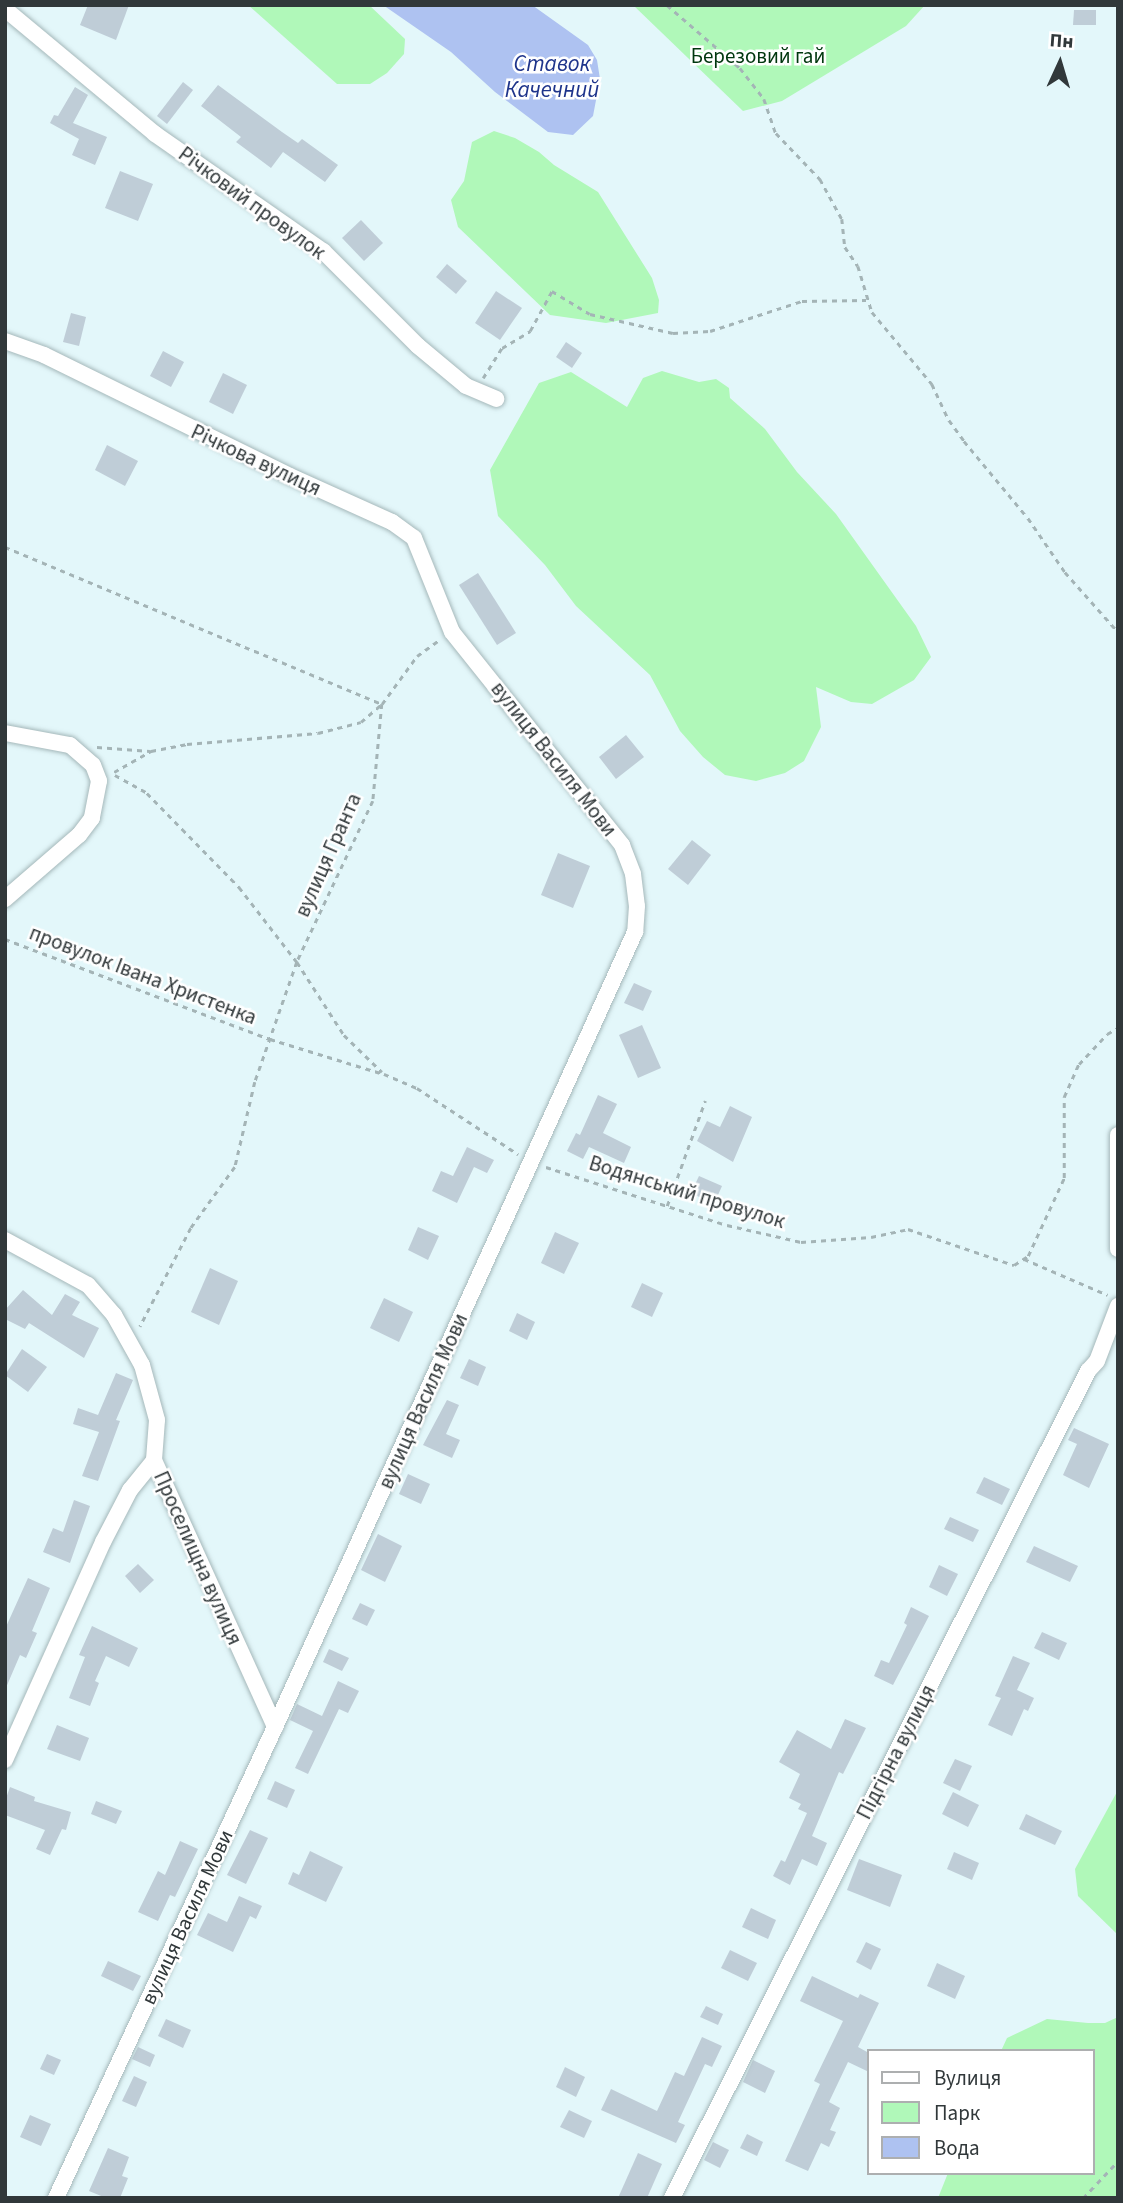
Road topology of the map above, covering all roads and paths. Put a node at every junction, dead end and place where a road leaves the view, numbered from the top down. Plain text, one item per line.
1 (667, 5) edge
2 (5, 9) edge
3 (866, 300) junction
4 (5, 341) edge
5 (476, 390) junction
6 (496, 399) dead end
7 (5, 547) edge
8 (452, 632) junction
9 (1118, 632) edge
10 (383, 704) junction
11 (5, 733) edge
12 (97, 747) dead end
13 (151, 751) junction
14 (106, 777) junction
15 (5, 900) edge
16 (5, 939) edge
17 (297, 962) junction
18 (1118, 1028) edge
19 (270, 1040) junction
20 (383, 1074) junction
21 (705, 1101) dead end
22 (1118, 1135) edge
23 (531, 1163) junction
24 (667, 1206) junction
25 (5, 1240) edge
26 (1118, 1249) edge
27 (1024, 1258) junction
28 (1118, 1299) edge
29 (1118, 1306) edge
30 (131, 1345) junction
31 (154, 1460) junction
32 (275, 1727) junction
33 (5, 1760) edge
34 (1118, 2161) edge
35 (56, 2198) edge
36 (672, 2198) edge
37 (1083, 2198) edge

1 - 3 path
2 - 5 street, Річковий провулок
3 - 5 path
3 - 9 path
4 - 8 street, Річкова вулиця
5 - 6 street, Річковий провулок
7 - 10 path
8 - 10 path
8 - 23 street, вулиця Василя Мови
10 - 13 path
10 - 17 path, вулиця Гранта
11 - 14 street
12 - 13 path
13 - 14 path
14 - 15 street
14 - 17 path
16 - 19 path, провулок Івана Христенка
17 - 19 path, вулиця Гранта
17 - 20 path
18 - 27 path
19 - 20 path, Водянський провулок
19 - 30 path, вулиця Гранта
20 - 23 path, Водянський провулок
21 - 24 path
22 - 26 street
23 - 24 path, Водянський провулок
23 - 32 street, вулиця Василя Мови
24 - 27 path, Водянський провулок
25 - 30 street, Проселищна вулиця
27 - 28 path
29 - 36 street, Підгірна вулиця
30 - 31 street, Проселищна вулиця
31 - 32 street, Проселищна вулиця
31 - 33 street
32 - 35 street, вулиця Василя Мови
34 - 37 path

